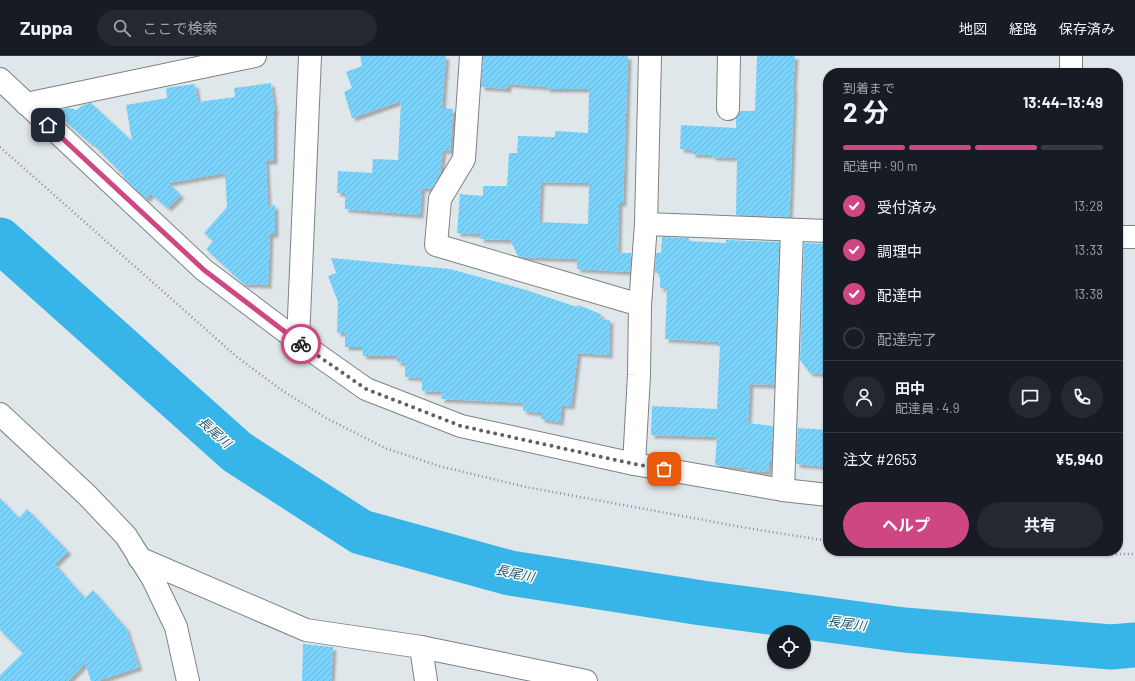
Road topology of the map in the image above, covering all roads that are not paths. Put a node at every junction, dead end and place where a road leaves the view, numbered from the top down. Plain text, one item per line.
1 (255, 56) edge
2 (310, 56) edge
3 (471, 56) edge
4 (650, 56) edge
5 (729, 56) edge
6 (1071, 56) edge
7 (1071, 68) edge
8 (0, 79) edge
9 (26, 104) junction
10 (728, 109) dead end
11 (646, 224) junction
12 (792, 230) junction
13 (823, 231) edge
14 (1123, 237) edge
15 (1135, 237) edge
16 (640, 305) junction
17 (298, 341) junction
18 (0, 414) edge
19 (634, 464) junction
20 (783, 490) junction
21 (823, 494) edge
22 (139, 558) junction
23 (421, 647) junction
24 (188, 681) edge
25 (426, 681) edge
26 (586, 681) edge

1 - 9 street
2 - 17 street
3 - 16 street
4 - 11 street
5 - 10 street
6 - 7 street
8 - 9 street
9 - 17 street
11 - 12 street
11 - 16 street
12 - 13 street
12 - 20 street
14 - 15 street
16 - 19 street
17 - 19 street
18 - 22 street
19 - 20 street
20 - 21 street
22 - 23 street
22 - 24 street
23 - 25 street
23 - 26 street

